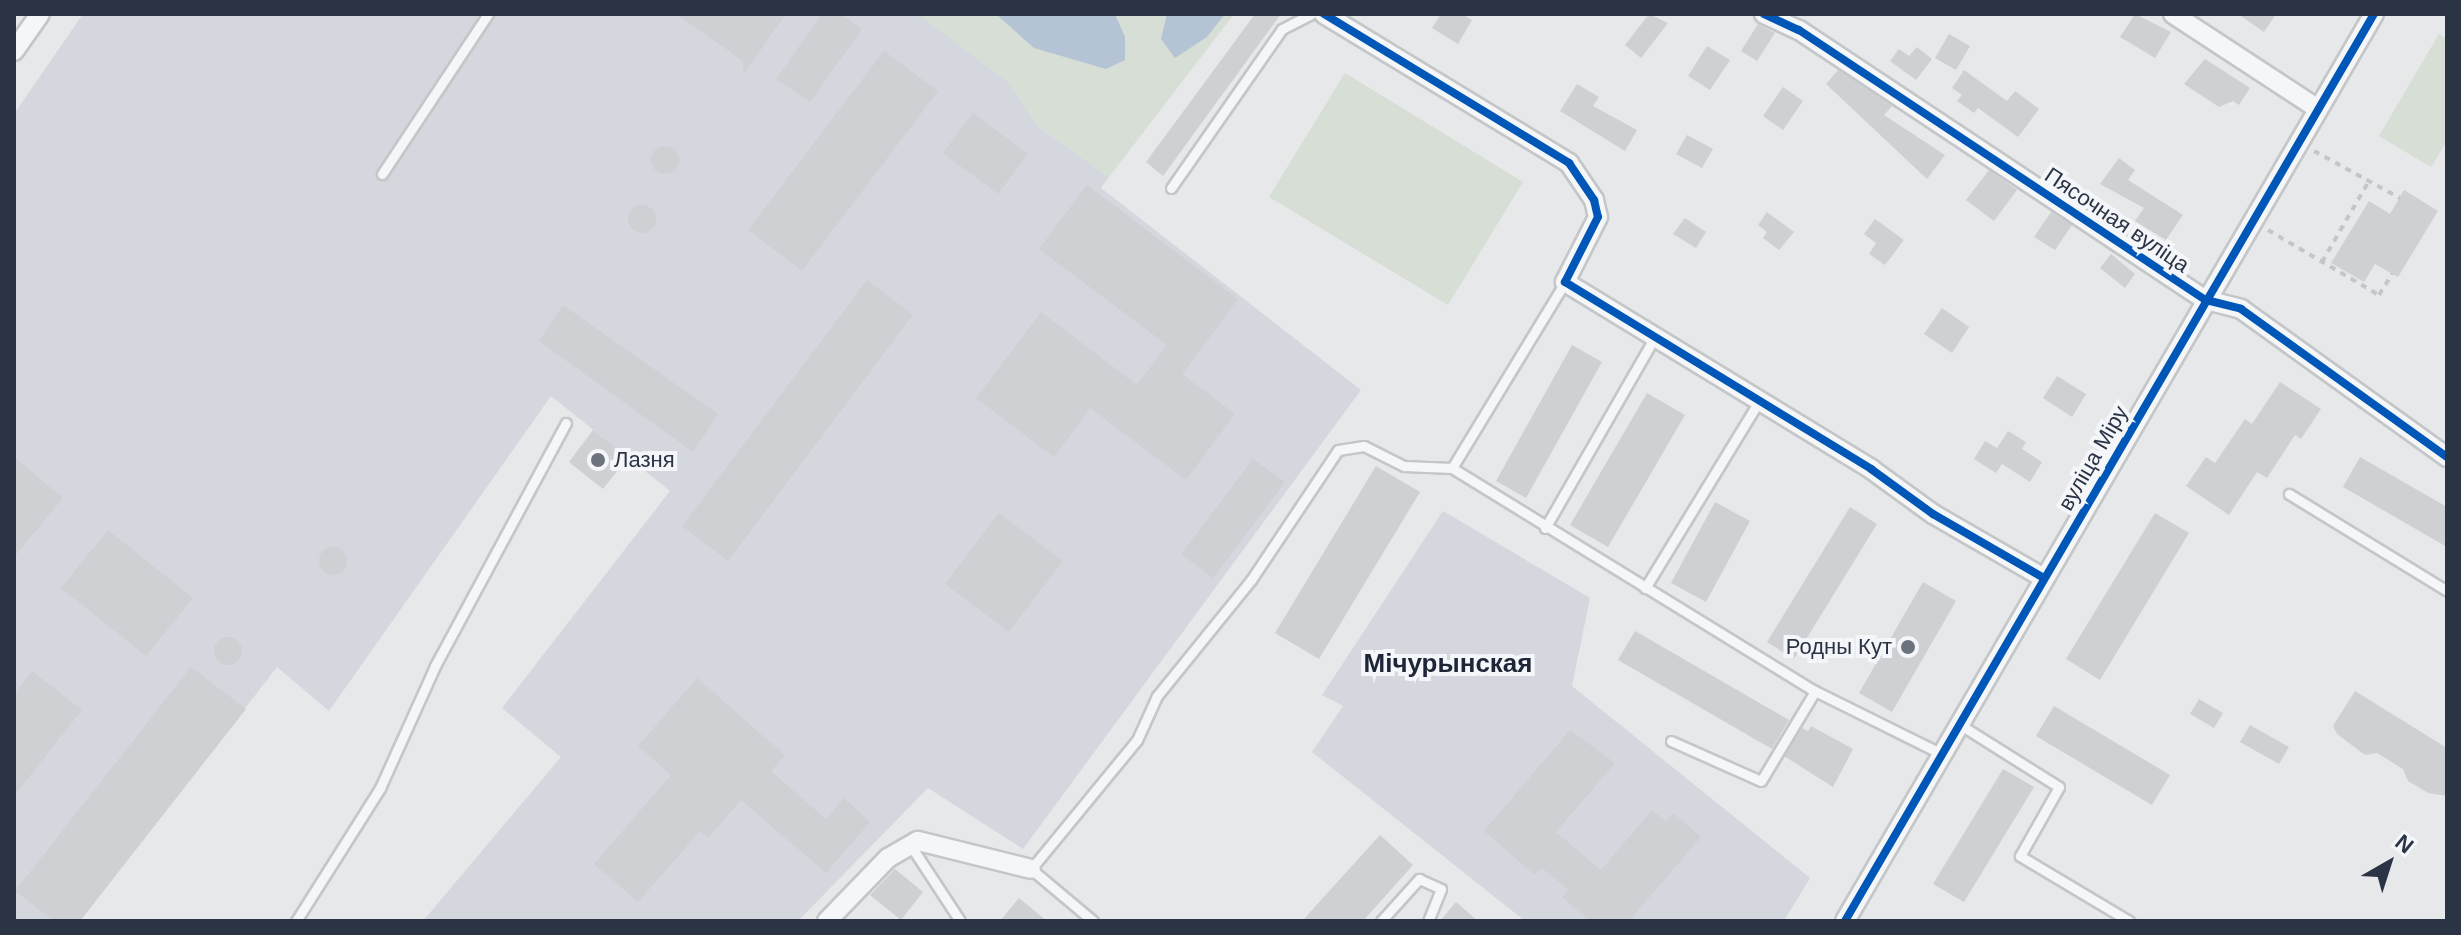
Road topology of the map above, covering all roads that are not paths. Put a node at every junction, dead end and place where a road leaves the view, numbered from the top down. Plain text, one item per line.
1 (40, 14) edge
2 (488, 14) edge
3 (1311, 14) edge
4 (1324, 14) edge
5 (1764, 14) edge
6 (2173, 14) edge
7 (2374, 14) edge
8 (14, 51) edge
9 (2318, 109) junction
10 (382, 174) dead end
11 (1171, 188) dead end
12 (1565, 282) junction
13 (2206, 300) junction
14 (1655, 337) junction
15 (1759, 401) junction
16 (566, 423) dead end
17 (2447, 457) edge
18 (1452, 468) junction
19 (2289, 494) dead end
20 (1545, 528) junction
21 (2044, 578) junction
22 (1645, 588) junction
23 (2447, 591) edge
24 (1815, 691) junction
25 (1959, 724) junction
26 (1671, 741) dead end
27 (1942, 754) junction
28 (909, 843) junction
29 (1031, 869) junction
30 (296, 921) edge
31 (827, 921) edge
32 (960, 921) edge
33 (1093, 921) edge
34 (1381, 921) edge
35 (1428, 921) edge
36 (1845, 921) edge
37 (2129, 921) edge

1 - 8 street
2 - 10 lane
3 - 11 lane
4 - 12 street
5 - 13 street, Пясочная вуліца
6 - 9 street
7 - 9 street, вуліца Міру
9 - 13 street, вуліца Міру
12 - 14 street
12 - 18 lane
13 - 17 street, Пясочная вуліца
13 - 21 street, вуліца Міру
14 - 15 street
14 - 20 lane
15 - 21 street
15 - 22 lane
16 - 30 lane
18 - 20 lane
18 - 29 lane
19 - 23 lane
20 - 22 lane
21 - 25 street, вуліца Міру
22 - 24 lane
24 - 26 lane
24 - 27 lane
25 - 27 street, вуліца Міру
25 - 37 lane
27 - 36 street, вуліца Міру
28 - 29 street
28 - 31 street
28 - 32 lane
29 - 33 lane
34 - 35 lane

